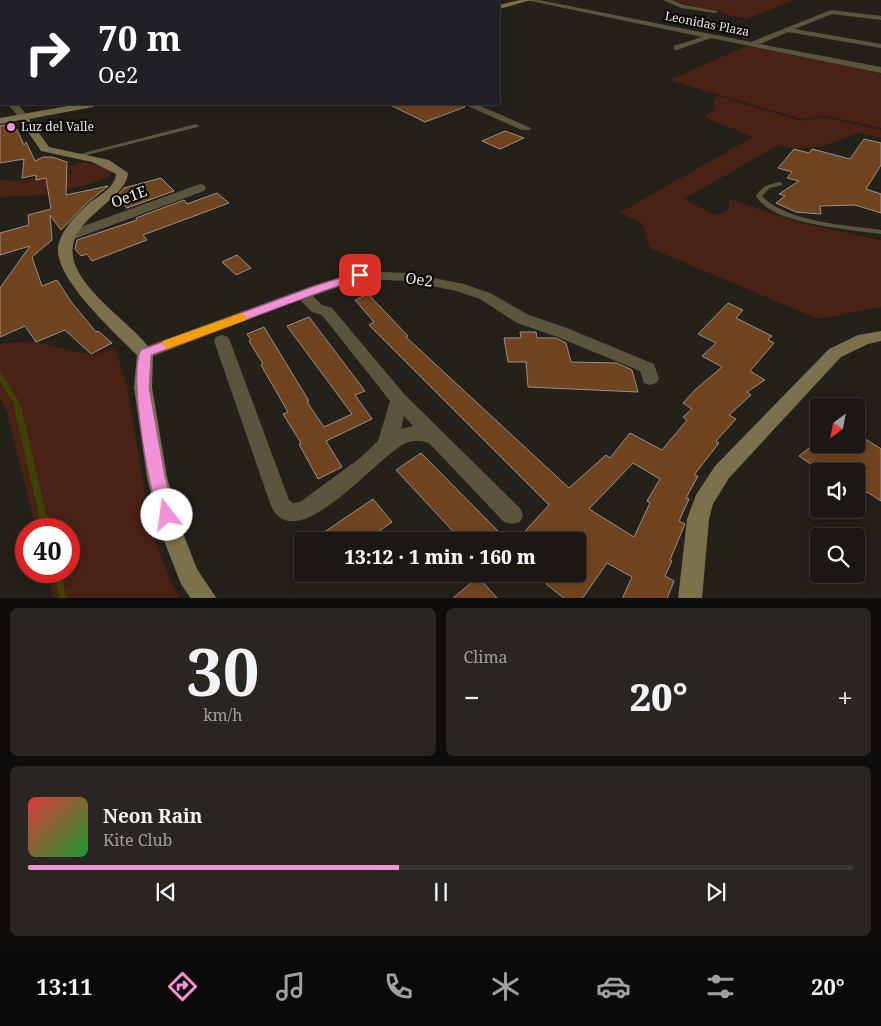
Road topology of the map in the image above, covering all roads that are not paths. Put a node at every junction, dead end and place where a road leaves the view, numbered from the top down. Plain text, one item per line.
1 (529, 0) edge
2 (666, 0) edge
3 (500, 7) edge
4 (715, 11) dead end
5 (881, 18) edge
6 (788, 30) junction
7 (710, 36) junction
8 (751, 44) junction
9 (881, 46) edge
10 (677, 48) dead end
11 (881, 70) edge
12 (13, 105) edge
13 (88, 105) edge
14 (470, 105) edge
15 (23, 117) junction
16 (0, 121) edge
17 (196, 126) dead end
18 (526, 128) dead end
19 (74, 156) junction
20 (780, 184) dead end
21 (200, 188) dead end
22 (881, 232) edge
23 (69, 236) junction
24 (319, 288) junction
25 (303, 294) junction
26 (327, 312) junction
27 (881, 336) edge
28 (222, 341) dead end
29 (145, 353) junction
30 (650, 379) dead end
31 (399, 400) junction
32 (435, 437) junction
33 (387, 445) junction
34 (512, 515) dead end
35 (205, 598) edge
36 (690, 598) edge

1 - 3 street
1 - 7 street, Leonidas Plaza
2 - 4 street
5 - 6 street
6 - 8 street
6 - 9 street
7 - 8 street, Leonidas Plaza
7 - 10 street
8 - 11 street, Leonidas Plaza
12 - 15 street
13 - 15 street
14 - 18 street
15 - 16 street
15 - 19 street
17 - 19 lane
19 - 23 street
20 - 22 lane
21 - 23 street, Oe1E
23 - 29 street
24 - 25 street, Oe2
24 - 26 street
24 - 30 street, Oe2
25 - 26 street
25 - 29 street, Oe2
26 - 31 street
27 - 36 street
28 - 33 street
29 - 35 street
31 - 32 street
31 - 33 street
32 - 33 street
32 - 34 street

